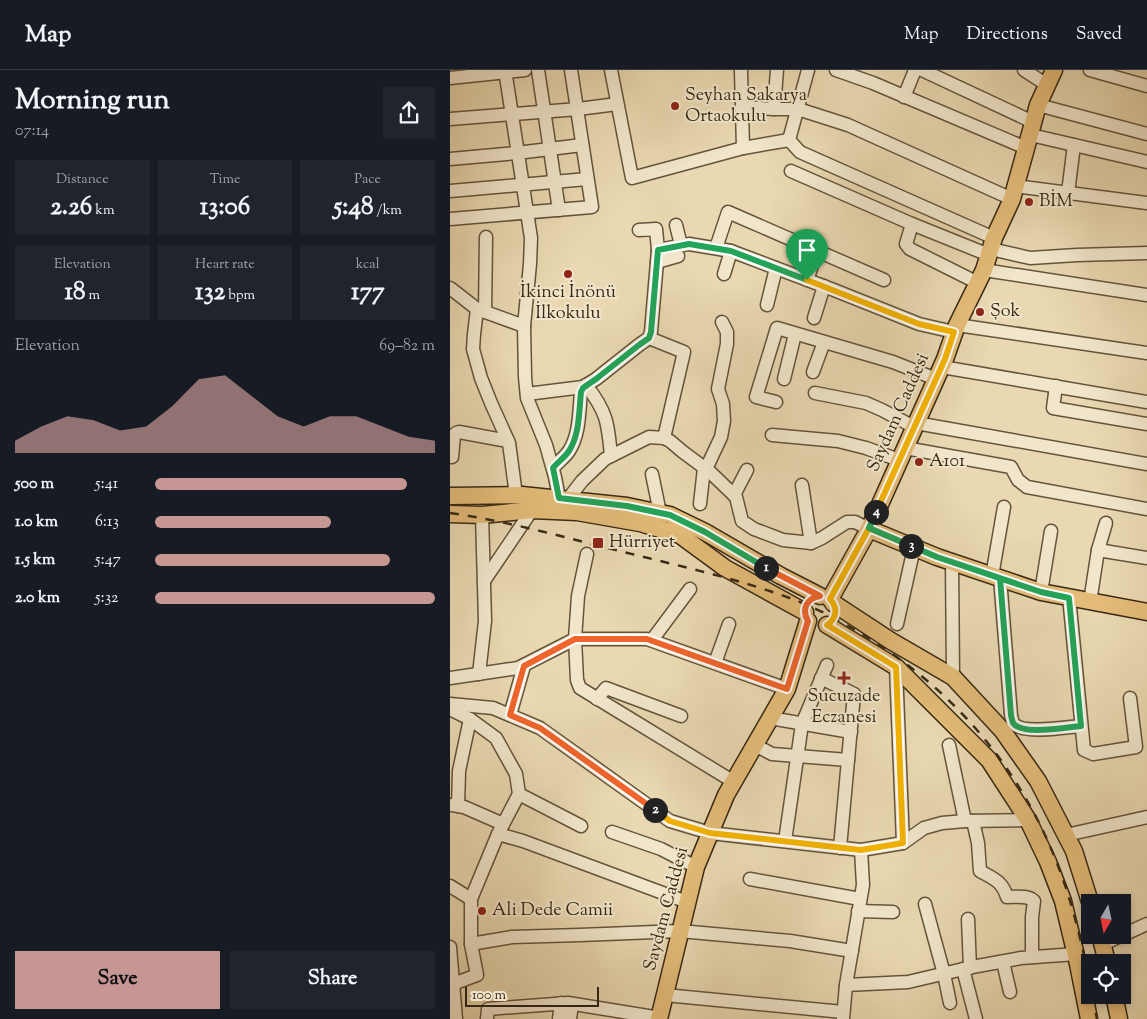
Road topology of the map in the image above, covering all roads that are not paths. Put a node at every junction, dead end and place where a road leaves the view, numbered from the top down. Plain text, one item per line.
1 (524, 70) edge
2 (538, 70) edge
3 (571, 70) edge
4 (611, 70) edge
5 (741, 70) edge
6 (777, 70) edge
7 (808, 70) edge
8 (836, 70) edge
9 (915, 70) edge
10 (922, 70) edge
11 (1024, 70) edge
12 (1090, 70) edge
13 (505, 71) edge
14 (1051, 77) edge
15 (450, 78) edge
16 (1147, 86) edge
17 (904, 96) junction
18 (617, 104) junction
19 (1038, 105) junction
20 (742, 107) junction
21 (578, 108) junction
22 (798, 109) junction
23 (544, 110) junction
24 (774, 110) junction
25 (511, 114) junction
26 (450, 119) edge
27 (1147, 134) edge
28 (1030, 135) junction
29 (789, 140) junction
30 (582, 145) junction
31 (1074, 145) junction
32 (743, 148) junction
33 (550, 149) junction
34 (517, 153) junction
35 (450, 159) edge
36 (1147, 162) edge
37 (791, 171) dead end
38 (588, 178) junction
39 (555, 182) junction
40 (522, 185) junction
41 (450, 191) edge
42 (1013, 192) junction
43 (1068, 193) junction
44 (1147, 203) edge
45 (559, 210) junction
46 (527, 213) junction
47 (450, 219) edge
48 (912, 224) junction
49 (676, 225) dead end
50 (639, 230) dead end
51 (486, 237) dead end
52 (716, 248) junction
53 (679, 251) junction
54 (731, 251) junction
55 (817, 251) junction
56 (1147, 253) edge
57 (658, 256) junction
58 (987, 259) junction
59 (776, 268) junction
60 (724, 274) dead end
61 (807, 280) junction
62 (884, 280) dead end
63 (824, 286) junction
64 (450, 288) edge
65 (1147, 295) edge
66 (767, 305) dead end
67 (481, 310) junction
68 (814, 318) dead end
69 (722, 322) dead end
70 (524, 326) junction
71 (956, 328) junction
72 (795, 334) junction
73 (649, 338) junction
74 (824, 342) junction
75 (1147, 353) edge
76 (813, 372) dead end
77 (939, 373) junction
78 (784, 380) dead end
79 (584, 386) junction
80 (1056, 386) junction
81 (815, 393) dead end
82 (526, 394) junction
83 (776, 402) dead end
84 (1147, 402) edge
85 (1147, 424) edge
86 (915, 425) junction
87 (772, 435) dead end
88 (664, 438) junction
89 (508, 441) junction
90 (902, 454) junction
91 (611, 456) junction
92 (452, 457) dead end
93 (1147, 464) edge
94 (553, 468) junction
95 (705, 468) junction
96 (747, 470) dead end
97 (652, 474) dead end
98 (802, 485) dead end
99 (516, 495) junction
100 (734, 495) junction
101 (450, 496) edge
102 (564, 499) junction
103 (700, 504) dead end
104 (1004, 507) dead end
105 (1147, 508) edge
106 (532, 510) junction
107 (660, 513) junction
108 (450, 514) edge
109 (482, 515) junction
110 (1106, 523) dead end
111 (869, 528) junction
112 (1051, 531) dead end
113 (811, 543) junction
114 (914, 548) junction
115 (1098, 550) junction
116 (587, 554) dead end
117 (1147, 558) edge
118 (952, 562) junction
119 (996, 577) junction
120 (484, 581) junction
121 (690, 589) dead end
122 (1041, 592) junction
123 (1069, 598) junction
124 (828, 599) junction
125 (1090, 602) junction
126 (1147, 612) edge
127 (815, 621) junction
128 (730, 624) dead end
129 (897, 624) dead end
130 (575, 639) junction
131 (652, 640) junction
132 (716, 663) junction
133 (827, 665) dead end
134 (524, 666) junction
135 (896, 667) junction
136 (479, 674) junction
137 (953, 677) junction
138 (450, 678) edge
139 (821, 678) junction
140 (787, 689) junction
141 (1130, 698) dead end
142 (597, 699) junction
143 (450, 704) edge
144 (450, 709) edge
145 (510, 715) junction
146 (680, 716) dead end
147 (770, 718) junction
148 (470, 719) junction
149 (802, 724) junction
150 (1081, 726) junction
151 (851, 732) junction
152 (755, 745) junction
153 (949, 745) dead end
154 (798, 756) junction
155 (848, 760) junction
156 (734, 782) junction
157 (519, 794) junction
158 (454, 806) edge
159 (1147, 817) edge
160 (1028, 820) junction
161 (969, 821) junction
162 (581, 826) dead end
163 (501, 829) junction
164 (612, 832) dead end
165 (710, 833) junction
166 (1066, 834) junction
167 (785, 841) junction
168 (903, 843) junction
169 (840, 848) junction
170 (861, 850) junction
171 (696, 867) junction
172 (750, 879) dead end
173 (450, 886) edge
174 (1087, 894) edge
175 (471, 899) junction
176 (687, 902) junction
177 (926, 904) dead end
178 (859, 905) junction
179 (893, 912) dead end
180 (968, 919) dead end
181 (1147, 924) edge
182 (1131, 930) edge
183 (680, 932) junction
184 (471, 944) junction
185 (450, 948) edge
186 (852, 951) junction
187 (1076, 954) junction
188 (1032, 957) junction
189 (1003, 962) junction
190 (966, 969) junction
191 (944, 974) junction
192 (451, 985) edge
193 (846, 985) junction
194 (1010, 992) dead end
195 (665, 995) junction
196 (950, 1003) dead end
197 (567, 1004) junction
198 (1116, 1004) edge
199 (843, 1015) edge
200 (659, 1018) edge
201 (456, 1019) edge
202 (487, 1019) edge
203 (559, 1019) edge
204 (570, 1019) edge
205 (976, 1019) edge
206 (1089, 1019) edge
207 (1119, 1019) edge

1 - 13 street
2 - 23 street
3 - 21 street
4 - 18 street
5 - 20 street
6 - 24 street
7 - 22 street
8 - 17 street
9 - 17 street
10 - 28 street
11 - 14 street
12 - 16 street
13 - 15 street
13 - 25 street
14 - 19 main road, Saydam Caddesi
17 - 28 street
18 - 21 street
18 - 32 street
19 - 27 street
19 - 28 main road, Saydam Caddesi
20 - 24 street
20 - 32 street
21 - 23 street
21 - 30 street
22 - 24 street
22 - 29 street
22 - 42 street
23 - 25 street
23 - 33 street
25 - 26 street
25 - 34 street
28 - 31 street
28 - 42 main road, Saydam Caddesi
29 - 32 street
29 - 58 street
30 - 33 street
30 - 38 street
31 - 36 street
31 - 43 street
33 - 34 street
33 - 39 street
34 - 35 street
34 - 40 street
37 - 48 street
38 - 39 street
38 - 45 street
39 - 40 street
39 - 45 street
40 - 41 street
40 - 46 street
42 - 43 street
42 - 58 main road, Saydam Caddesi
43 - 44 street
45 - 46 street
46 - 47 street
46 - 70 street
48 - 58 street
48 - 58 street
49 - 53 street
50 - 57 street
51 - 67 street
52 - 53 street
52 - 54 street
52 - 55 street
53 - 57 street
54 - 59 street
54 - 60 street
55 - 61 street
55 - 62 street
56 - 58 street
57 - 73 street
58 - 65 street
58 - 71 main road, Saydam Caddesi
59 - 61 street
59 - 66 street
61 - 63 street
63 - 68 street
63 - 71 street
64 - 67 street
67 - 70 street
67 - 89 street
69 - 95 street
70 - 82 street
71 - 75 street
71 - 77 main road, Saydam Caddesi
72 - 74 street
72 - 78 street
72 - 83 street
73 - 79 street
73 - 88 street
74 - 76 street
74 - 77 street
77 - 80 street
77 - 86 main road, Saydam Caddesi
79 - 82 street
79 - 91 street
79 - 94 street
80 - 84 street
80 - 85 street
81 - 86 street
82 - 94 street
86 - 90 main road, Saydam Caddesi
86 - 93 street
87 - 90 street
88 - 91 street
88 - 95 street
89 - 92 street
89 - 99 street
90 - 105 street
90 - 111 main road, Saydam Caddesi
91 - 102 street
94 - 102 street
95 - 100 street
95 - 103 street
96 - 100 street
97 - 107 street
98 - 113 street
99 - 101 main road
99 - 102 main road
100 - 113 street
102 - 107 main road
104 - 119 street
106 - 109 main road
106 - 120 street
106 - 127 main road
107 - 124 main road
108 - 109 main road
109 - 120 street
110 - 115 street
111 - 113 street
111 - 114 main road
111 - 124 main road, Saydam Caddesi
112 - 122 street
114 - 118 main road
114 - 129 street
115 - 117 street
115 - 125 street
116 - 130 street
118 - 119 main road
118 - 137 street
119 - 122 main road
119 - 150 street
120 - 136 street
121 - 131 street
122 - 123 main road
123 - 125 main road
123 - 150 street
124 - 127 main road
124 - 127 main road
124 - 137 main road
125 - 126 main road
127 - 135 main road
127 - 140 main road, Saydam Caddesi
128 - 132 street
130 - 131 street
130 - 134 street
130 - 142 street
131 - 132 street
132 - 140 street
133 - 139 street
134 - 136 street
134 - 145 street
135 - 160 main road
135 - 168 street
136 - 138 street
137 - 166 main road
139 - 149 street
139 - 151 street
140 - 147 main road, Saydam Caddesi
141 - 150 street
142 - 146 street
142 - 156 street
143 - 145 street
144 - 148 street
145 - 165 street
147 - 149 street
147 - 152 main road, Saydam Caddesi
148 - 157 street
148 - 158 street
149 - 151 street
149 - 154 street
151 - 155 street
152 - 154 street
152 - 156 main road, Saydam Caddesi
153 - 161 street
154 - 155 street
154 - 167 street
155 - 169 street
156 - 165 main road, Saydam Caddesi
157 - 162 street
157 - 163 street
158 - 163 street
159 - 166 street
160 - 161 street
160 - 187 main road
161 - 168 street
161 - 188 street
163 - 175 street
163 - 176 street
164 - 171 street
165 - 167 street
165 - 171 main road, Saydam Caddesi
166 - 174 main road
167 - 169 street
168 - 170 street
169 - 170 street
170 - 178 street
171 - 176 main road, Saydam Caddesi
172 - 178 street
173 - 175 street
175 - 184 street
176 - 183 main road, Saydam Caddesi
177 - 191 street
178 - 179 street
178 - 186 street
180 - 190 street
181 - 182 street
183 - 184 street
183 - 186 street
183 - 195 main road, Saydam Caddesi
184 - 192 street
185 - 192 street
186 - 193 street
187 - 188 street
187 - 206 main road
188 - 189 street
189 - 190 street
189 - 194 street
190 - 191 street
190 - 205 street
191 - 193 street
191 - 196 street
192 - 201 street
193 - 199 street
195 - 199 street
195 - 200 main road, Saydam Caddesi
197 - 200 street
197 - 202 street
197 - 203 street
197 - 204 street
198 - 207 main road

